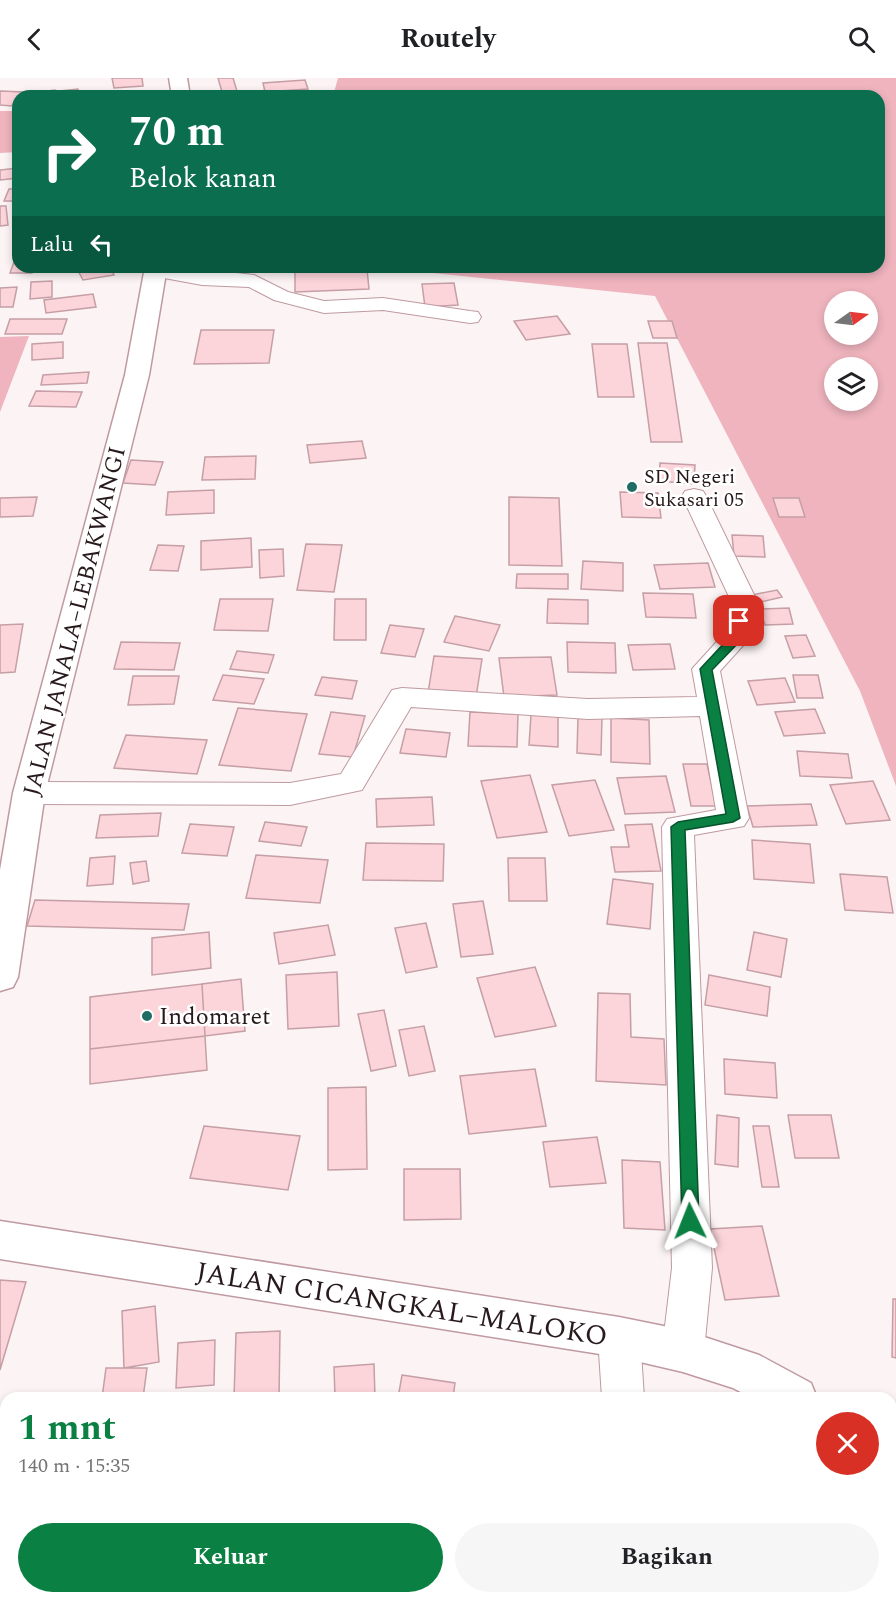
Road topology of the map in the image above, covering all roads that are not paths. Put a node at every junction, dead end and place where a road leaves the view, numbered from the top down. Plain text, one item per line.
1 (154, 273) edge
2 (174, 273) edge
3 (470, 317) dead end
4 (694, 496) dead end
5 (713, 706) junction
6 (29, 793) junction
7 (0, 976) edge
8 (0, 1240) edge
9 (618, 1337) junction
10 (683, 1351) junction
11 (623, 1392) edge
12 (784, 1392) edge

1 - 6 main road, JALAN JANALA–LEBAKWANGI
2 - 3 street
4 - 5 street
5 - 6 street
5 - 10 street
6 - 7 main road, JALAN JANALA–LEBAKWANGI
8 - 9 main road, JALAN CICANGKAL–MALOKO
9 - 10 main road, JALAN CICANGKAL–MALOKO
9 - 11 street
10 - 12 main road, JALAN CICANGKAL–MALOKO

